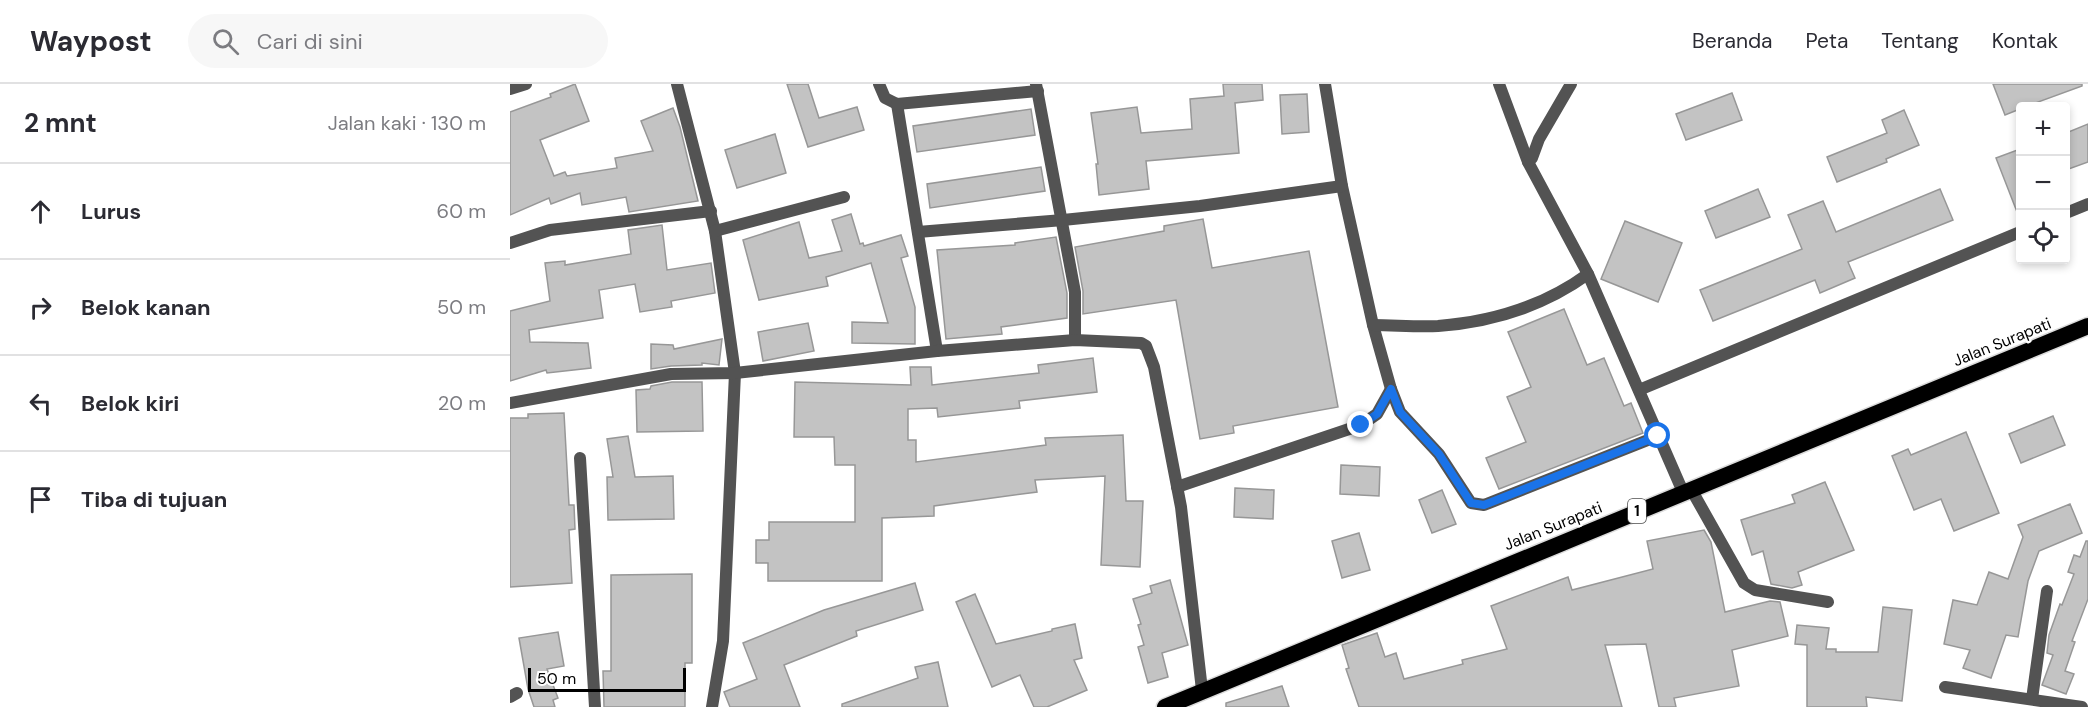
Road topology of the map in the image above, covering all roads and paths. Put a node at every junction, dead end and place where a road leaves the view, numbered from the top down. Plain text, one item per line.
1 (526, 84) edge
2 (677, 84) edge
3 (879, 84) edge
4 (1325, 84) edge
5 (1499, 84) edge
6 (1570, 84) edge
7 (1037, 88) edge
8 (510, 89) edge
9 (897, 104) junction
10 (1528, 162) junction
11 (1342, 186) junction
12 (844, 197) dead end
13 (2088, 204) edge
14 (711, 211) junction
15 (2070, 211) edge
16 (1063, 220) junction
17 (715, 231) junction
18 (918, 232) junction
19 (2016, 234) edge
20 (510, 243) edge
21 (1588, 274) junction
22 (1373, 325) junction
23 (2088, 326) edge
24 (1075, 340) junction
25 (937, 351) junction
26 (735, 373) junction
27 (1391, 389) junction
28 (1639, 390) junction
29 (510, 403) edge
30 (1658, 436) junction
31 (580, 458) dead end
32 (1177, 487) junction
33 (1687, 491) junction
34 (2047, 591) dead end
35 (1828, 602) dead end
36 (1945, 687) dead end
37 (1193, 698) edge
38 (2032, 699) junction
39 (596, 707) edge
40 (712, 707) edge
41 (1165, 707) edge
42 (2082, 707) edge

1 - 8 street
2 - 14 street
3 - 9 street
4 - 11 street
5 - 10 street
6 - 10 street
7 - 9 street
7 - 16 street
9 - 18 street
10 - 21 street
11 - 16 street
11 - 22 street
12 - 17 street
13 - 15 street
14 - 17 street
14 - 20 street
16 - 18 street
16 - 24 street
17 - 26 street
18 - 25 street
19 - 28 street
21 - 22 street
21 - 28 street
22 - 27 street
23 - 33 highway, Jalan Surapati / 1
24 - 25 street
24 - 32 street
25 - 26 street
26 - 29 street
26 - 40 street
27 - 30 street
27 - 32 street
28 - 30 street
30 - 33 street
31 - 39 street
32 - 37 street
33 - 35 street
33 - 37 highway, Jalan Surapati / 1
34 - 38 street
36 - 38 street
37 - 41 highway, Jalan Surapati / 1
38 - 42 street

